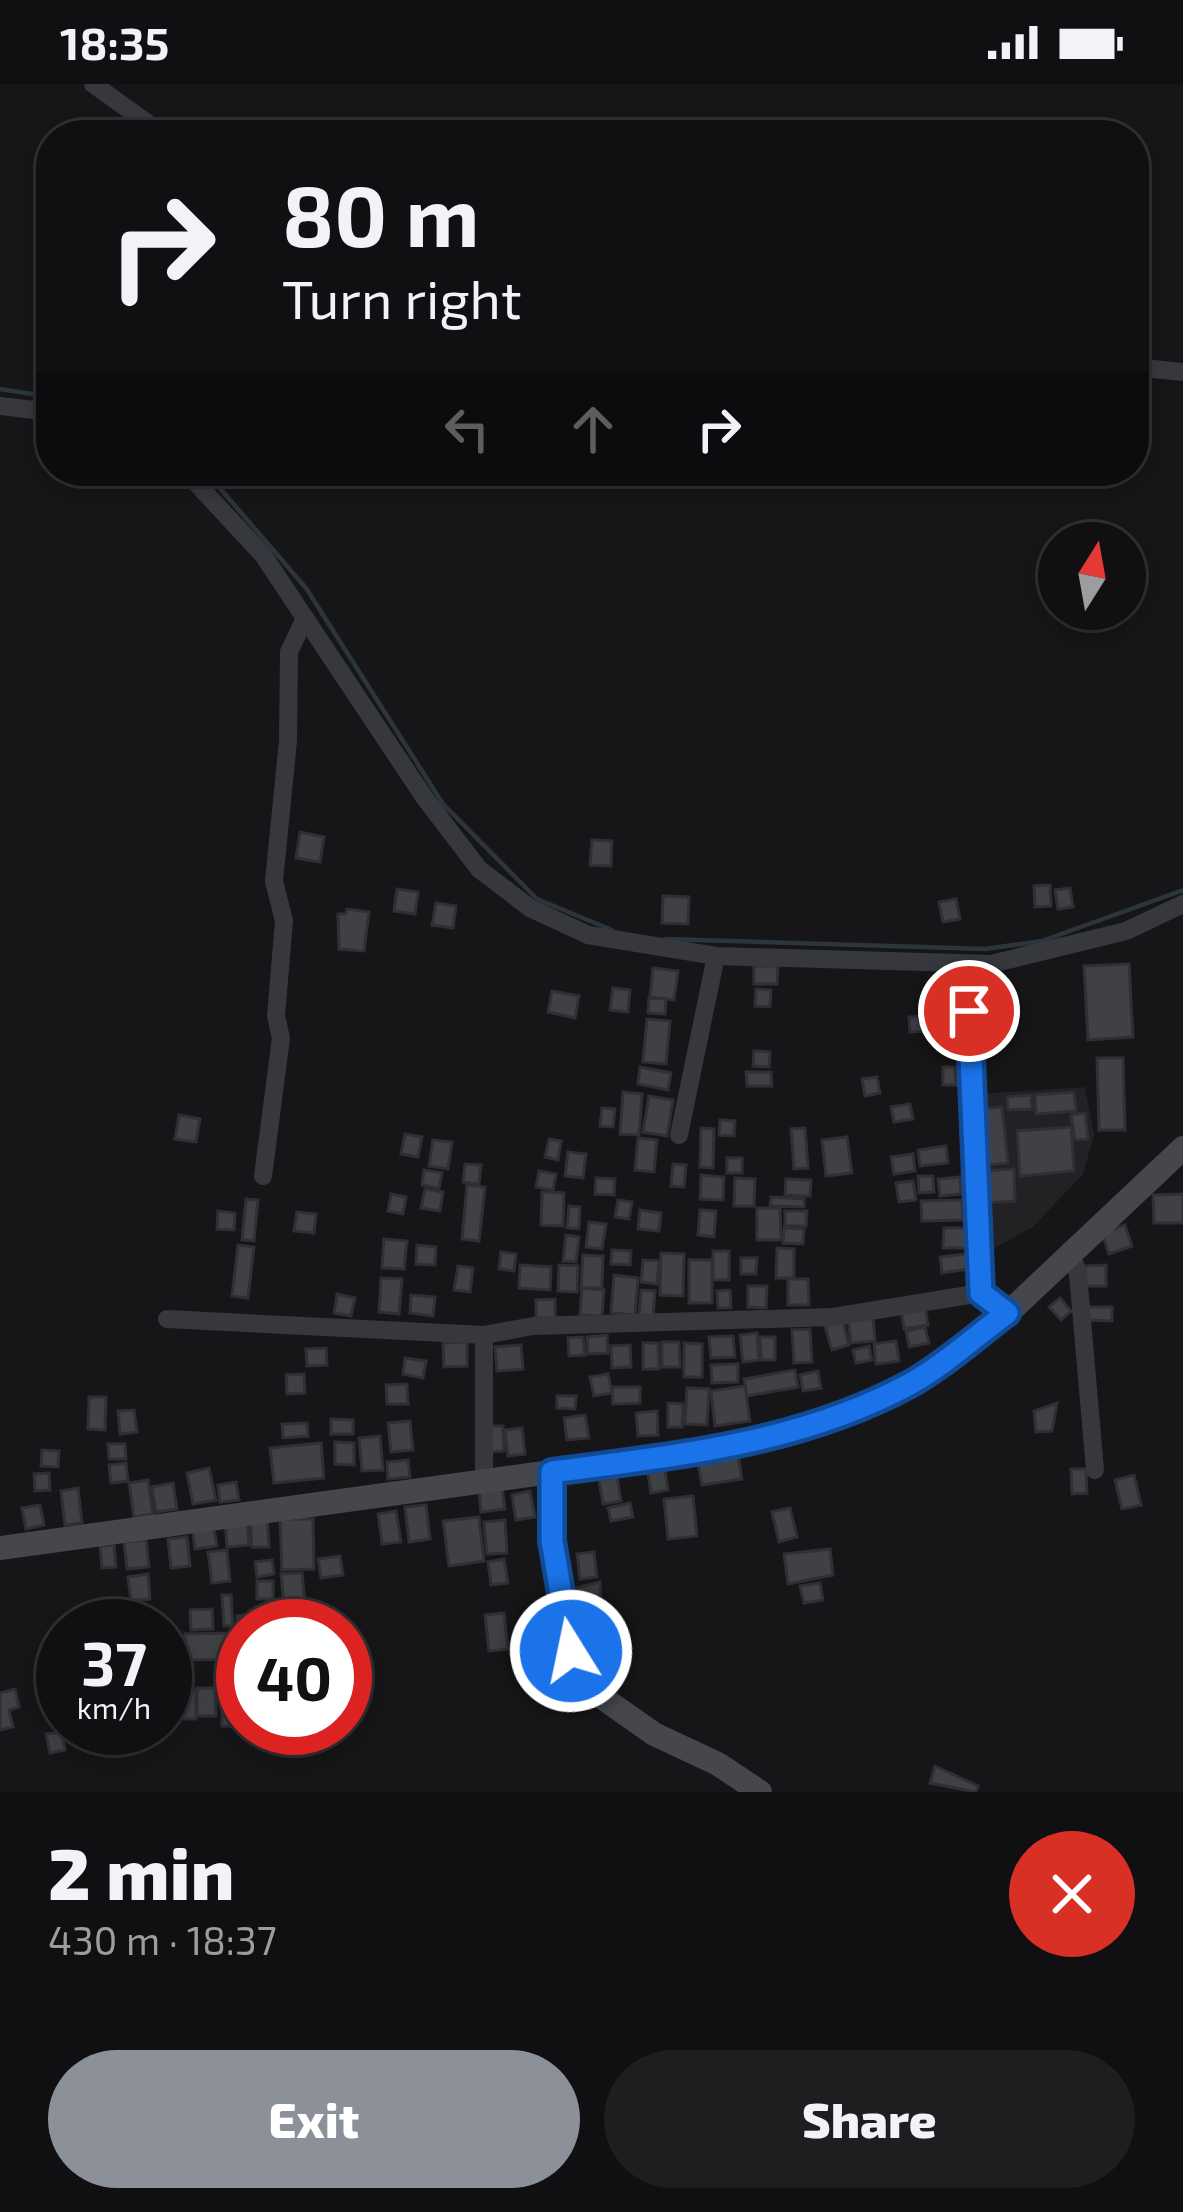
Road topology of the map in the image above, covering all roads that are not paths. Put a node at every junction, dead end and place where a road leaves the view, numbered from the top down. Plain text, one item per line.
1 (93, 84) edge
2 (143, 120) edge
3 (1149, 369) edge
4 (1183, 372) edge
5 (0, 406) edge
6 (36, 410) edge
7 (199, 486) edge
8 (305, 618) junction
9 (1183, 904) edge
10 (716, 956) junction
11 (968, 964) junction
12 (679, 1135) dead end
13 (1183, 1148) edge
14 (263, 1176) dead end
15 (1070, 1250) junction
16 (981, 1293) junction
17 (1007, 1313) junction
18 (167, 1319) dead end
19 (484, 1335) junction
20 (1095, 1470) dead end
21 (552, 1472) junction
22 (484, 1479) junction
23 (0, 1548) edge
24 (760, 1792) edge

1 - 2 street
3 - 4 street
5 - 6 street
7 - 8 street
8 - 10 street
8 - 14 street
9 - 11 street
10 - 11 street
10 - 12 street
11 - 16 street
13 - 15 street
15 - 17 street
15 - 20 street
16 - 17 street
16 - 19 street
17 - 21 street
18 - 19 street
19 - 22 street
21 - 22 street
21 - 24 street
22 - 23 street

